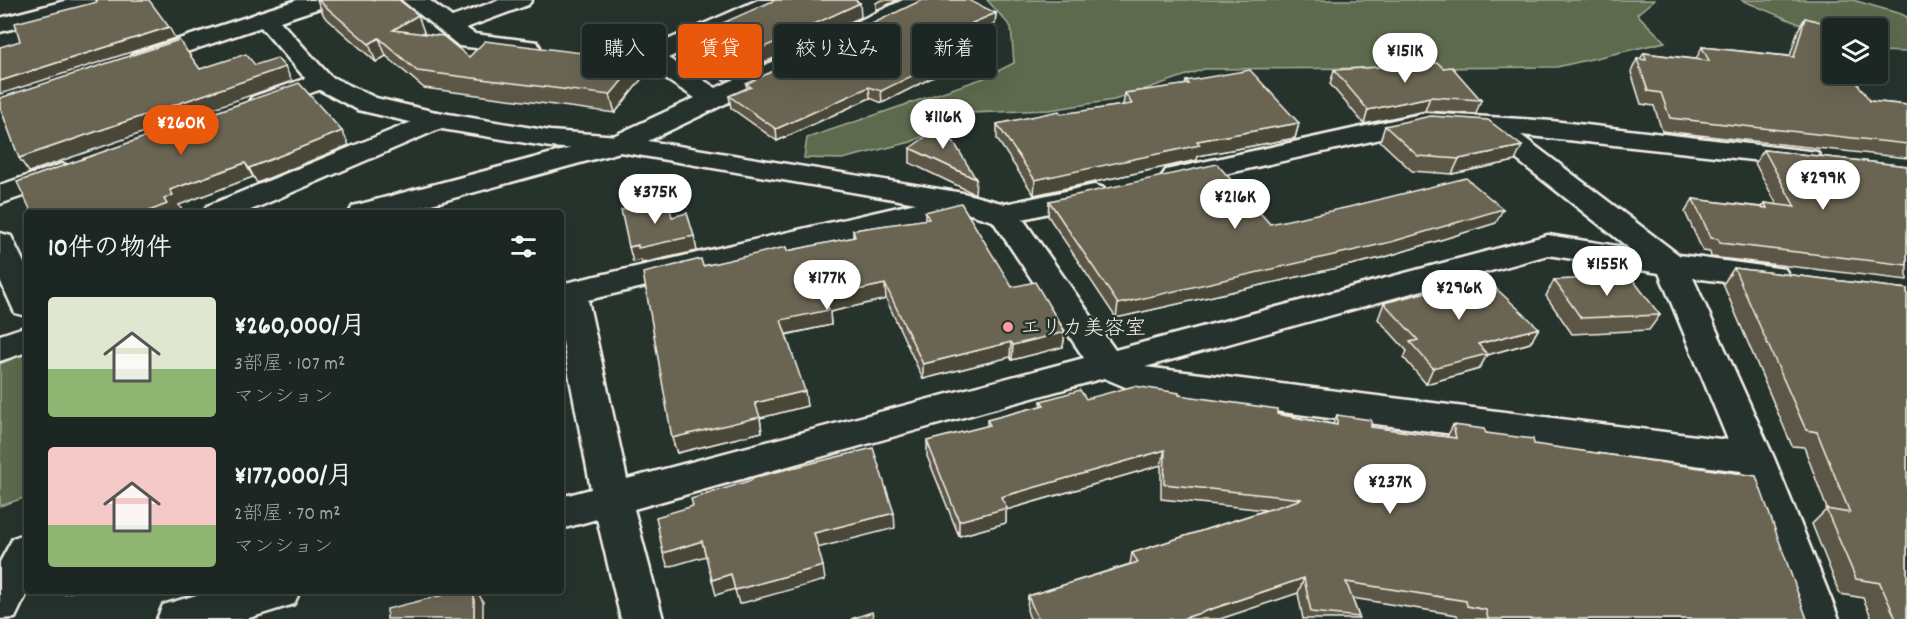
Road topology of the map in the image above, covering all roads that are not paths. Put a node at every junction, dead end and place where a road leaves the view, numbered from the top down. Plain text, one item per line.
1 (96, 0) edge
2 (321, 0) edge
3 (414, 0) edge
4 (520, 0) edge
5 (777, 0) edge
6 (922, 0) edge
7 (266, 18) junction
8 (0, 25) edge
9 (450, 26) junction
10 (666, 49) edge
11 (582, 54) edge
12 (122, 65) edge
13 (666, 68) edge
14 (321, 81) junction
15 (715, 99) junction
16 (233, 113) edge
17 (436, 120) junction
18 (1490, 125) junction
19 (619, 144) junction
20 (1836, 161) edge
21 (89, 164) edge
22 (1156, 180) edge
23 (1121, 188) edge
24 (0, 195) edge
25 (963, 202) junction
26 (225, 210) edge
27 (375, 210) edge
28 (1004, 214) junction
29 (0, 243) edge
30 (1671, 265) junction
31 (1801, 280) edge
32 (566, 294) edge
33 (24, 295) edge
34 (24, 339) edge
35 (0, 349) edge
36 (1107, 365) junction
37 (1755, 458) junction
38 (612, 499) junction
39 (564, 512) edge
40 (24, 556) edge
41 (268, 594) edge
42 (0, 605) edge
43 (178, 619) edge
44 (642, 619) edge
45 (1818, 619) edge

1 - 8 street
2 - 7 street
3 - 9 street
4 - 9 street
5 - 10 street
6 - 15 street
7 - 12 street
7 - 14 street
9 - 11 street
13 - 15 street
14 - 16 street
14 - 17 street
15 - 19 street
17 - 19 street
17 - 26 street
18 - 20 street
18 - 22 street
18 - 30 street
19 - 25 street
19 - 27 street
21 - 24 street
23 - 28 street
25 - 28 street
25 - 32 street
28 - 36 street
29 - 33 street
30 - 31 street
30 - 36 street
30 - 37 street
32 - 38 street
34 - 35 street
36 - 37 street
36 - 38 street
37 - 45 street
38 - 39 street
38 - 44 street
40 - 42 street
41 - 43 street

